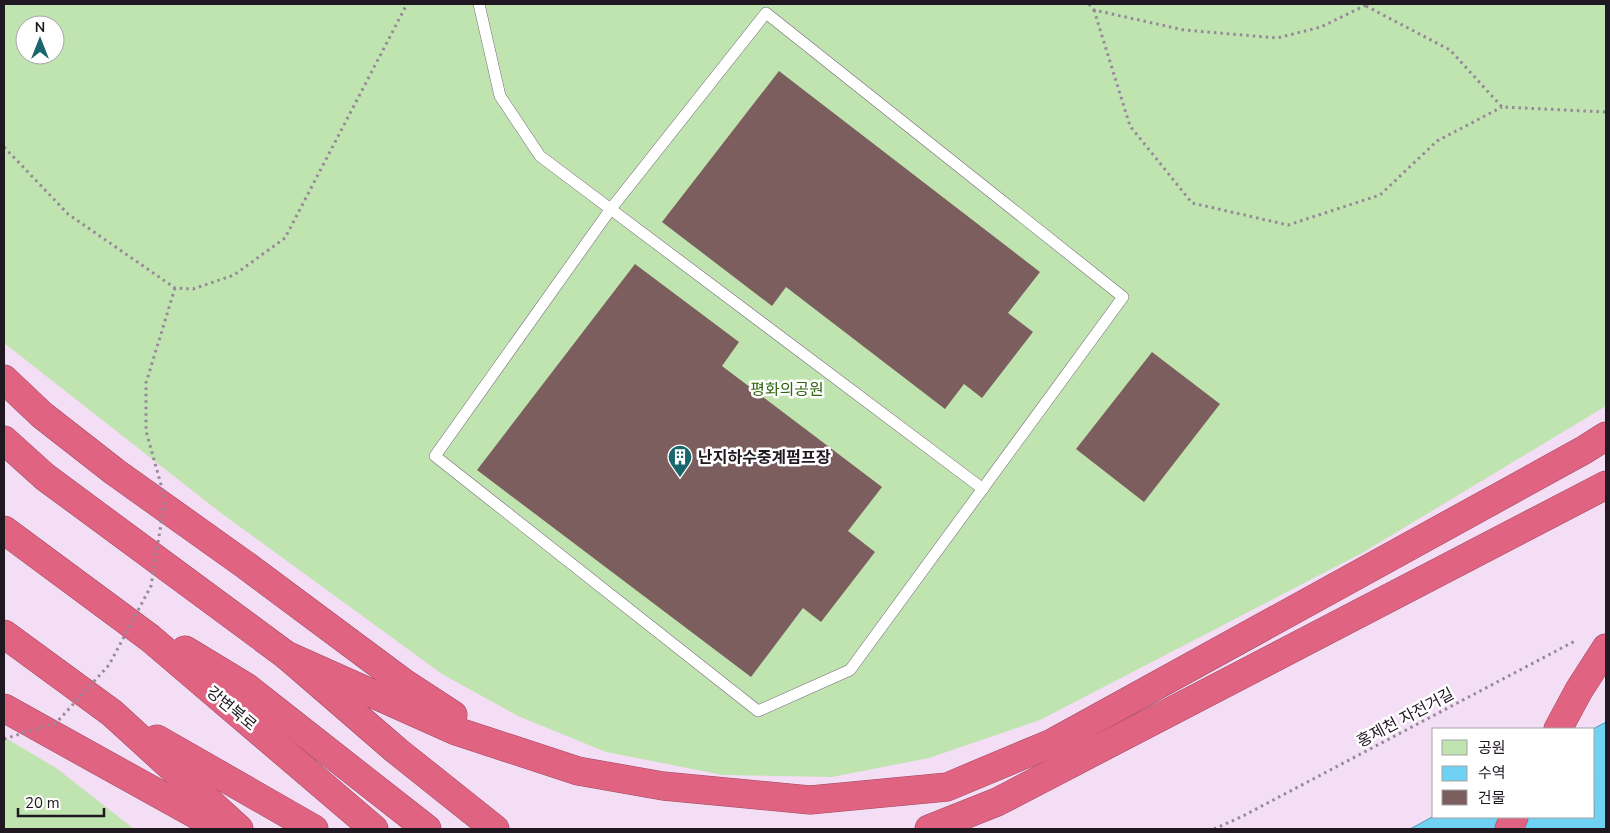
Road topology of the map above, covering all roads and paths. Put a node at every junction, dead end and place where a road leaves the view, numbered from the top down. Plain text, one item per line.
1 (407, 4) edge
2 (479, 4) edge
3 (1089, 4) edge
4 (1367, 5) edge
5 (1094, 10) junction
6 (1502, 107) junction
7 (1606, 112) edge
8 (4, 147) edge
9 (610, 210) junction
10 (175, 288) junction
11 (4, 379) edge
12 (1606, 436) edge
13 (4, 440) edge
14 (1606, 484) edge
15 (983, 489) junction
16 (4, 530) edge
17 (86, 590) junction
18 (4, 634) edge
19 (1580, 638) dead end
20 (1606, 648) edge
21 (286, 655) junction
22 (4, 708) edge
23 (112, 713) junction
24 (1559, 728) edge
25 (4, 739) edge
26 (578, 771) junction
27 (222, 829) edge
28 (238, 829) edge
29 (314, 829) edge
30 (374, 829) edge
31 (427, 829) edge
32 (495, 829) edge
33 (929, 829) edge
34 (1214, 829) edge

1 - 10 path
2 - 9 lane
3 - 5 path
4 - 5 path
4 - 6 path
5 - 6 path
6 - 7 path
8 - 10 path
9 - 15 lane
9 - 15 lane
9 - 15 lane
10 - 25 path, bridge
11 - 26 highway
12 - 26 highway
13 - 21 highway
14 - 33 highway
16 - 17 highway, 강변북로
17 - 30 highway, 강변북로
17 - 31 highway, 강변북로
18 - 23 highway
19 - 34 path, 홍제천 자전거길
20 - 24 highway
21 - 26 highway
21 - 32 highway
22 - 27 highway
23 - 28 highway
23 - 29 highway

